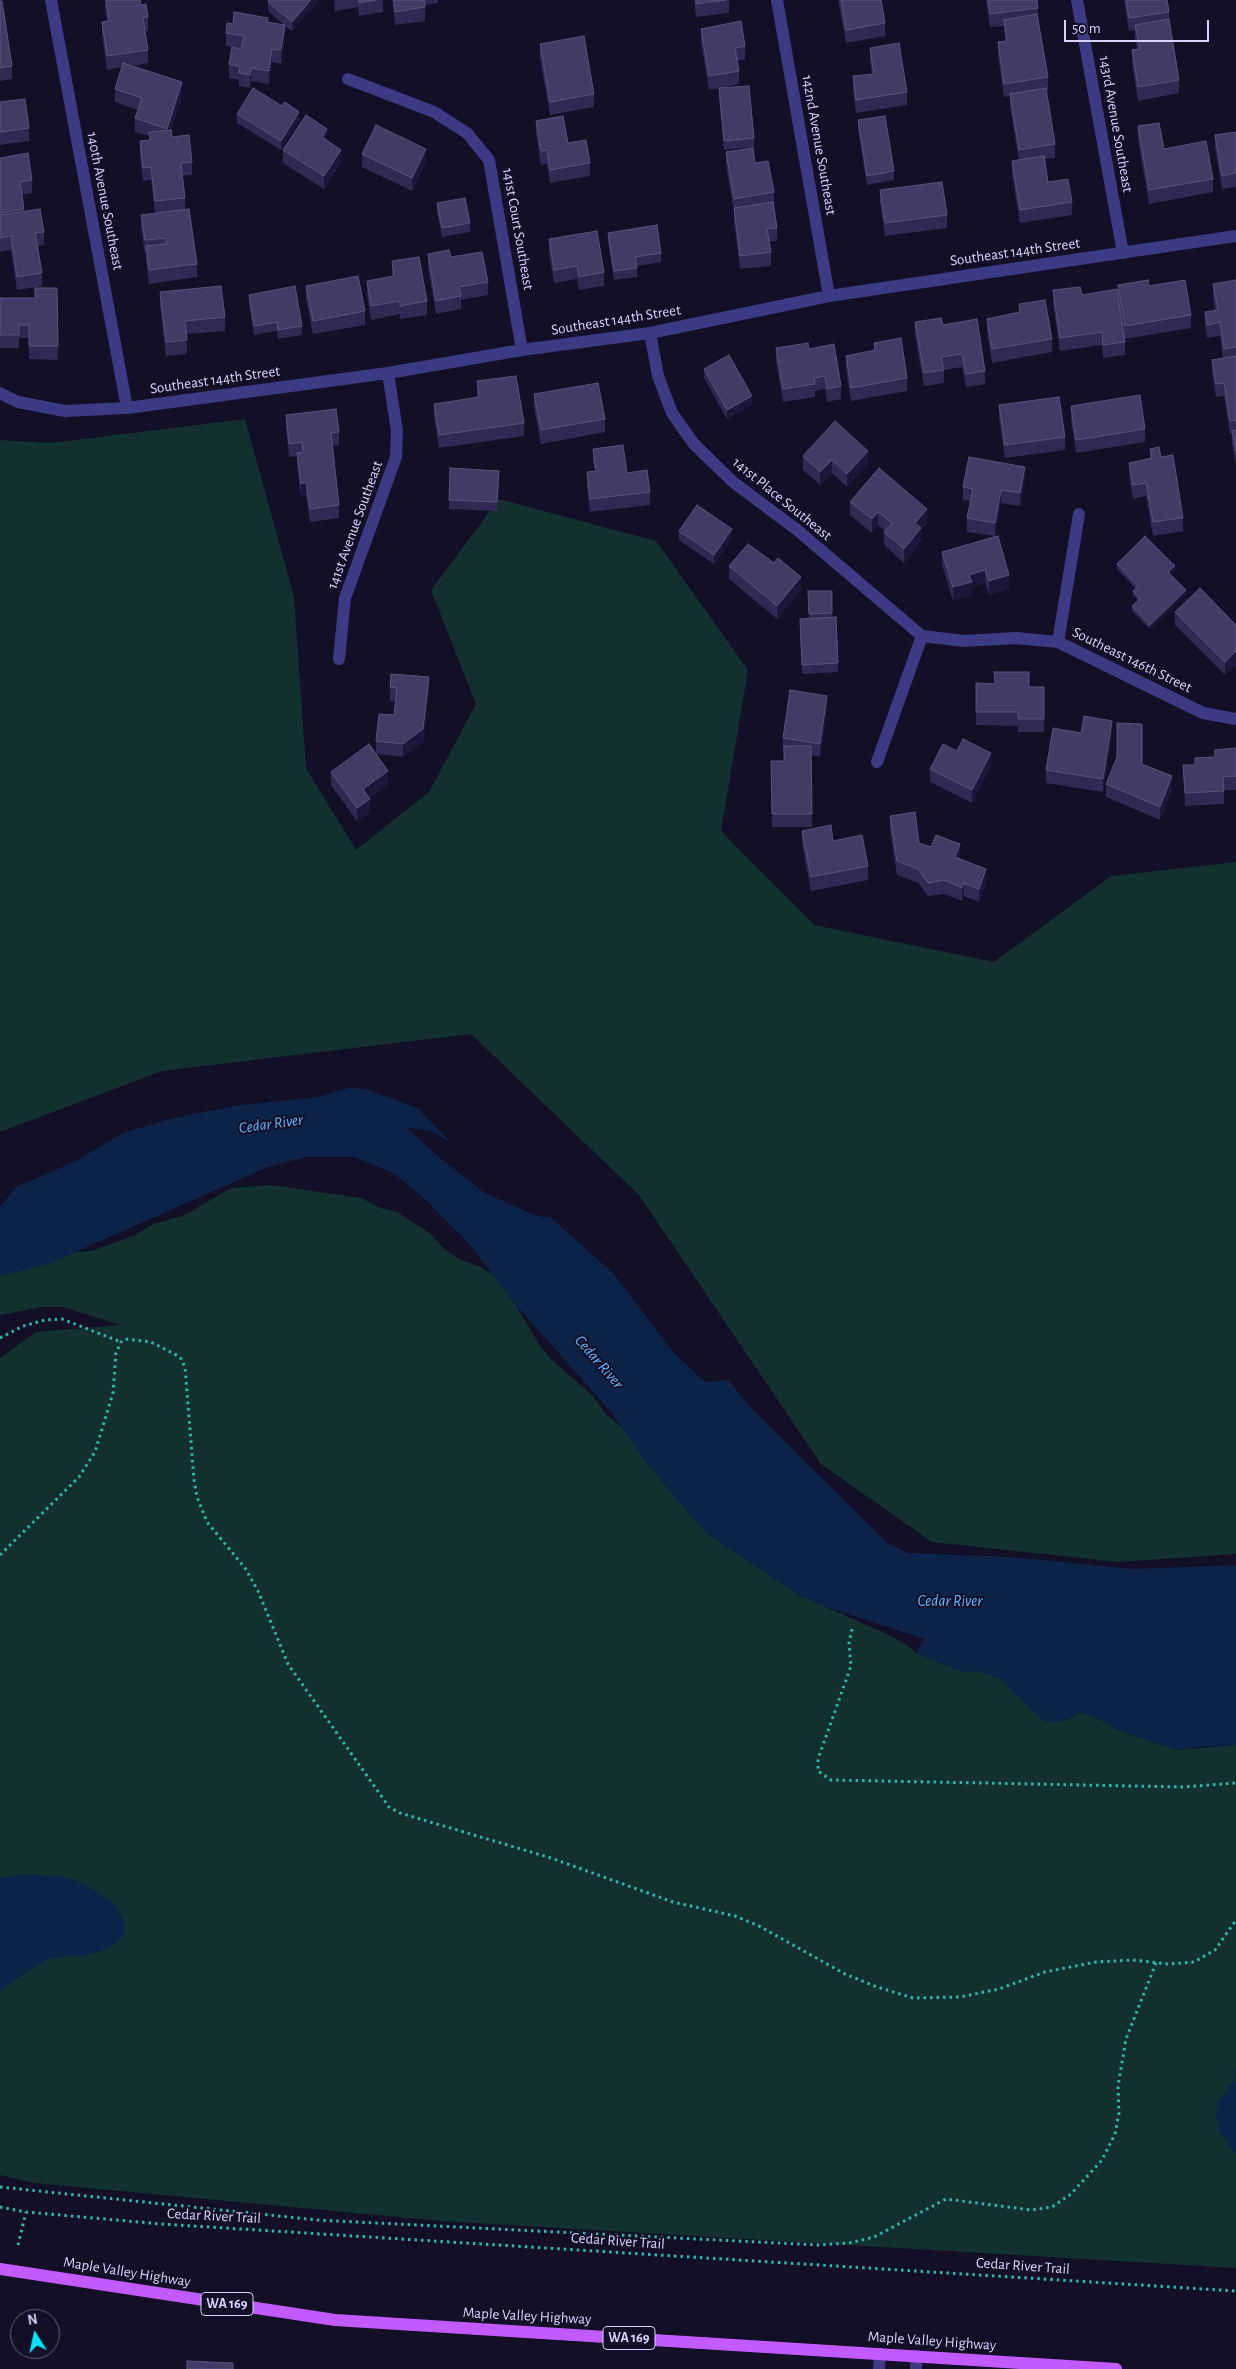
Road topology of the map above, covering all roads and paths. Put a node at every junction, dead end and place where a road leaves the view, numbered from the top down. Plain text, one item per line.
1 (51, 0) edge
2 (777, 0) edge
3 (1077, 0) edge
4 (348, 79) dead end
5 (1236, 236) edge
6 (1123, 253) junction
7 (829, 296) junction
8 (650, 333) junction
9 (522, 350) junction
10 (388, 373) junction
11 (0, 393) edge
12 (127, 408) junction
13 (1079, 514) dead end
14 (922, 636) junction
15 (1058, 642) junction
16 (339, 659) dead end
17 (1236, 719) edge
18 (877, 762) dead end
19 (0, 1338) edge
20 (121, 1342) junction
21 (0, 1555) edge
22 (852, 1629) dead end
23 (1236, 1783) edge
24 (1236, 1920) edge
25 (1156, 1963) junction
26 (0, 2187) edge
27 (0, 2207) edge
28 (26, 2212) junction
29 (18, 2245) dead end
30 (0, 2269) edge
31 (1236, 2290) edge
32 (880, 2354) junction
33 (917, 2356) junction
34 (879, 2369) edge
35 (916, 2369) edge
36 (1116, 2369) edge

1 - 12 street, 140th Avenue Southeast
2 - 7 street, 142nd Avenue Southeast
3 - 6 street, 143rd Avenue Southeast
4 - 9 street, 141st Court Southeast
5 - 6 street, Southeast 144th Street
6 - 7 street, Southeast 144th Street
7 - 8 street, Southeast 144th Street
8 - 9 street, Southeast 144th Street
8 - 14 street, 141st Place Southeast
9 - 10 street, Southeast 144th Street
10 - 12 street, Southeast 144th Street
10 - 16 street, 141st Avenue Southeast
11 - 12 street, Southeast 144th Street
13 - 15 street
14 - 15 street, Southeast 146th Street
14 - 18 street
15 - 17 street, Southeast 146th Street
19 - 20 path
20 - 21 path
20 - 25 path
22 - 23 path
24 - 25 path
25 - 26 path
27 - 28 path, Cedar River Trail
28 - 29 path
28 - 31 path, Cedar River Trail
30 - 32 main road, Maple Valley Highway / WA 169
32 - 33 main road, Maple Valley Highway / WA 169
32 - 34 street
33 - 35 street
33 - 36 main road, Maple Valley Highway / WA 169

